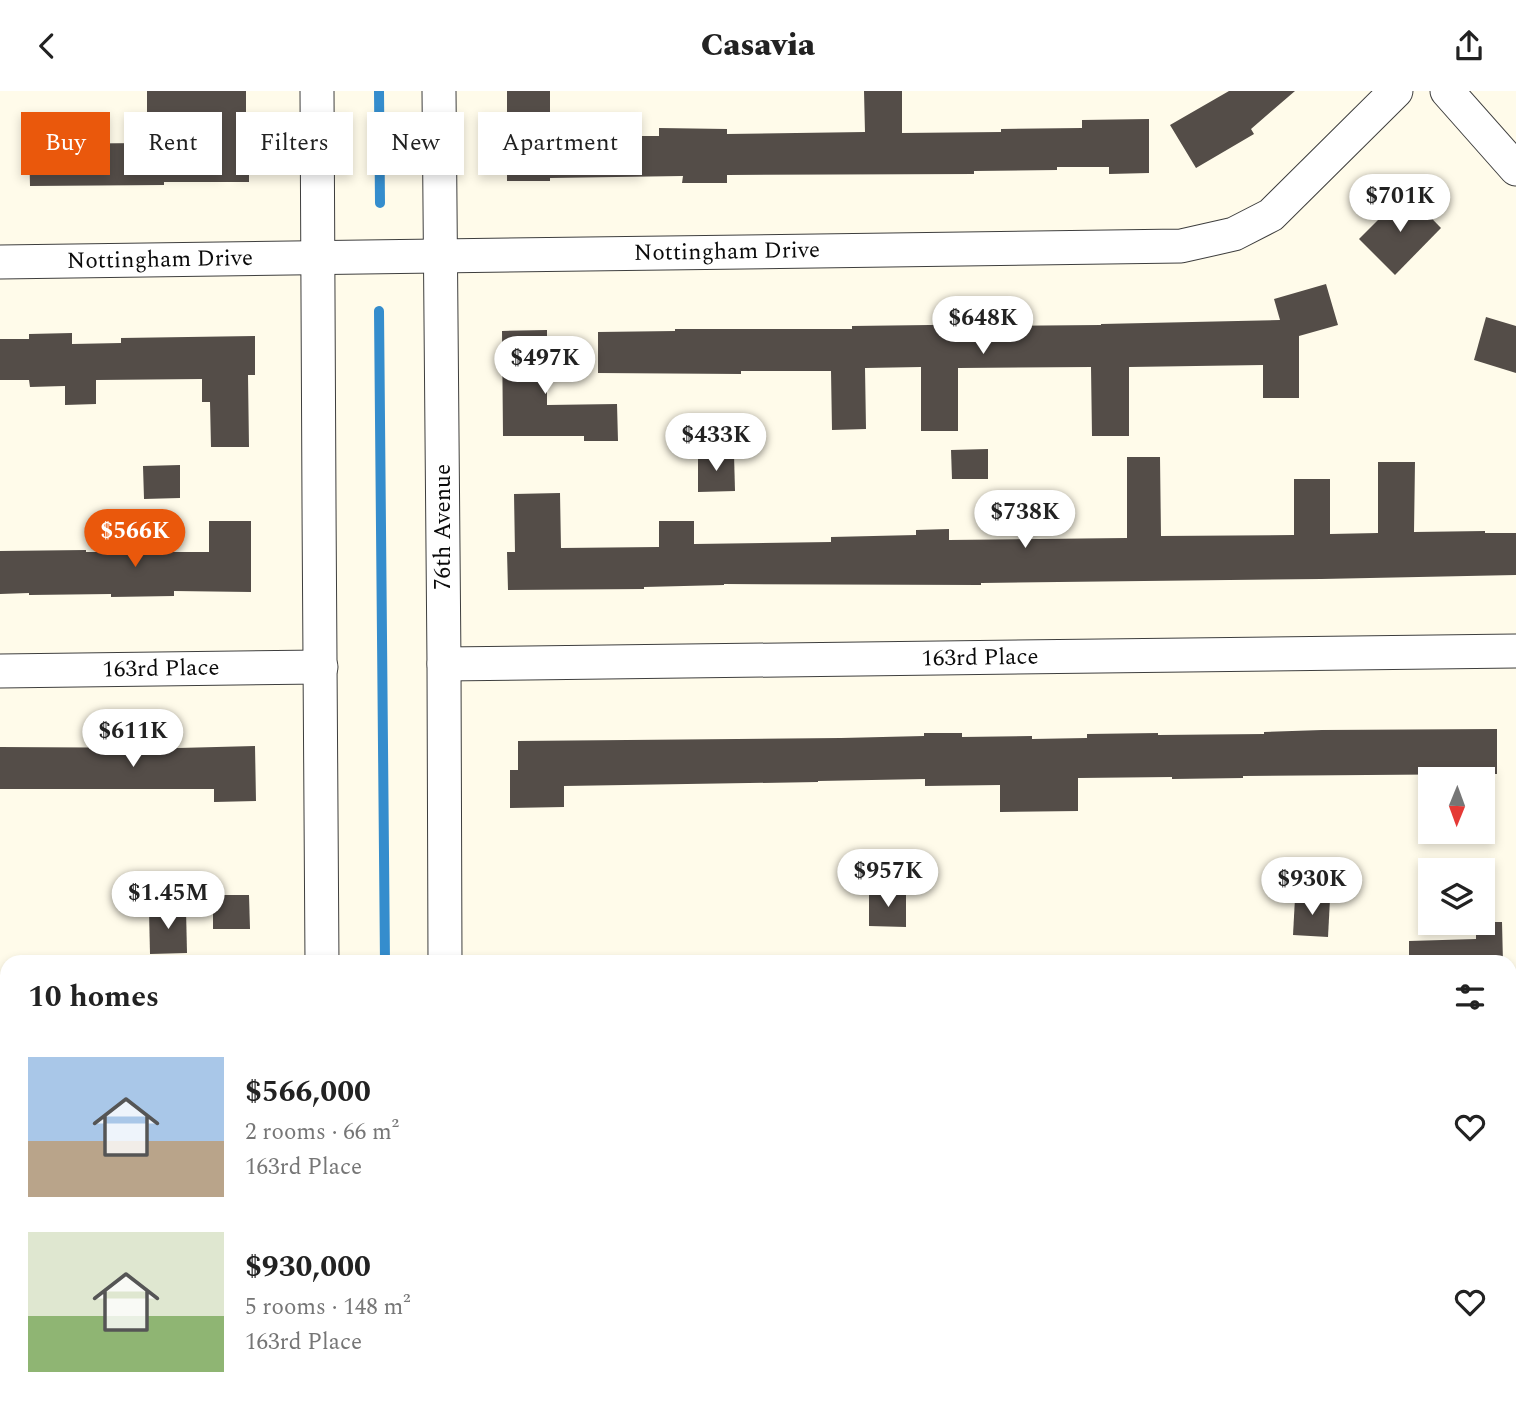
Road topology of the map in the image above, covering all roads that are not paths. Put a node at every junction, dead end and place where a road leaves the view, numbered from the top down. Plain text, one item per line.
1 (317, 91) edge
2 (439, 91) edge
3 (1396, 91) edge
4 (1447, 91) edge
5 (1516, 169) edge
6 (441, 256) junction
7 (317, 257) junction
8 (0, 262) edge
9 (1516, 651) edge
10 (444, 664) junction
11 (321, 667) junction
12 (0, 671) edge
13 (321, 955) edge
14 (445, 955) edge

1 - 7 street
2 - 6 street, 76th Avenue
3 - 6 street, Nottingham Drive
4 - 5 street
6 - 7 street, Nottingham Drive
6 - 10 street, 76th Avenue
7 - 8 street, Nottingham Drive
7 - 11 street
9 - 10 street, 163rd Place
10 - 14 street, 76th Avenue
11 - 12 street, 163rd Place
11 - 13 street

